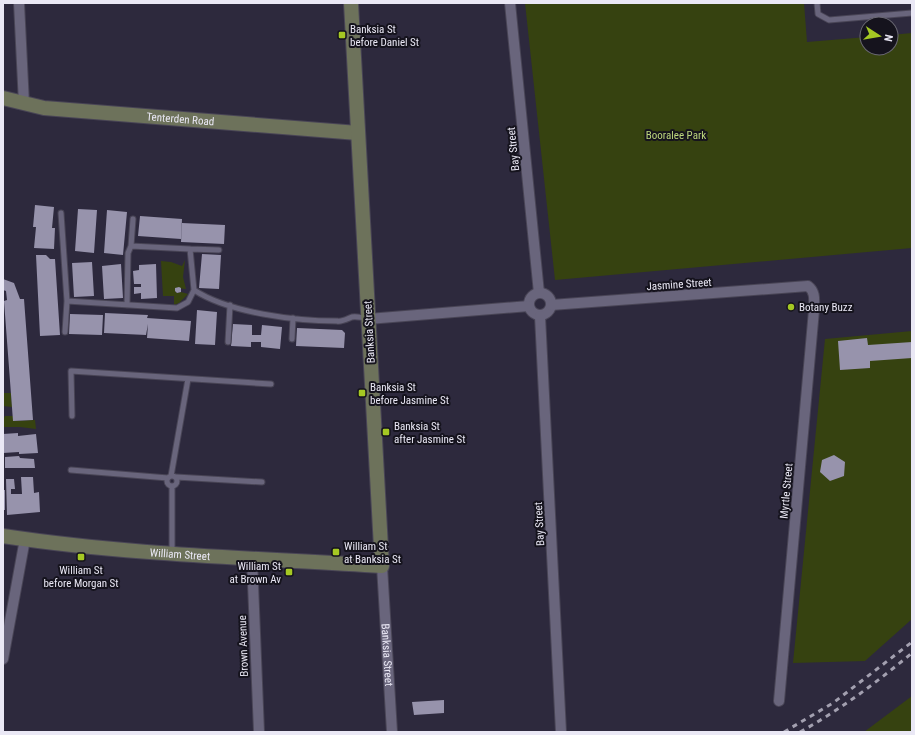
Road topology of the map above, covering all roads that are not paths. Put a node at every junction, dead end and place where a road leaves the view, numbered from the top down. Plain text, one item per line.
1 (19, 3) edge
2 (351, 3) edge
3 (510, 3) edge
4 (817, 3) edge
5 (912, 13) edge
6 (3, 98) edge
7 (24, 104) junction
8 (358, 134) junction
9 (61, 212) dead end
10 (133, 219) dead end
11 (131, 246) junction
12 (190, 249) junction
13 (219, 250) dead end
14 (808, 286) joint
15 (194, 290) junction
16 (539, 293) junction
17 (67, 301) junction
18 (127, 305) junction
19 (230, 305) junction
20 (551, 305) junction
21 (529, 306) junction
22 (540, 316) junction
23 (293, 318) junction
24 (368, 318) junction
25 (65, 332) dead end
26 (292, 339) dead end
27 (228, 342) dead end
28 (188, 379) junction
29 (271, 384) dead end
30 (72, 416) dead end
31 (71, 470) dead end
32 (172, 477) junction
33 (262, 482) dead end
34 (172, 487) junction
35 (3, 536) edge
36 (25, 539) junction
37 (172, 554) junction
38 (252, 559) junction
39 (382, 566) junction
40 (3, 659) edge
41 (779, 700) dead end
42 (259, 732) edge
43 (392, 732) edge
44 (561, 732) edge

1 - 7 street
2 - 8 street, Banksia Street
3 - 16 street, Bay Street
4 - 5 lane
6 - 7 street, Tenterden Road
7 - 8 street, Tenterden Road
8 - 24 street, Banksia Street
9 - 17 lane
10 - 11 lane
11 - 12 lane
11 - 18 lane
12 - 13 lane
12 - 15 lane
14 - 20 street, Jasmine Street
14 - 41 street, Myrtle Street
15 - 18 lane
15 - 19 lane
16 - 20 street
16 - 21 street
17 - 18 lane
17 - 25 lane
19 - 23 lane
19 - 27 lane
20 - 22 street
21 - 22 street
21 - 24 street
22 - 44 street, Bay Street
23 - 24 lane
23 - 26 lane
24 - 39 street, Banksia Street
28 - 29 lane
28 - 30 lane
28 - 32 lane
31 - 32 lane
32 - 33 lane
32 - 34 lane
32 - 34 lane
34 - 37 lane
35 - 36 street, William Street
36 - 37 street, William Street
36 - 40 street
37 - 38 street, William Street
38 - 39 street, William Street
38 - 42 street, Brown Avenue
39 - 43 street, Banksia Street

